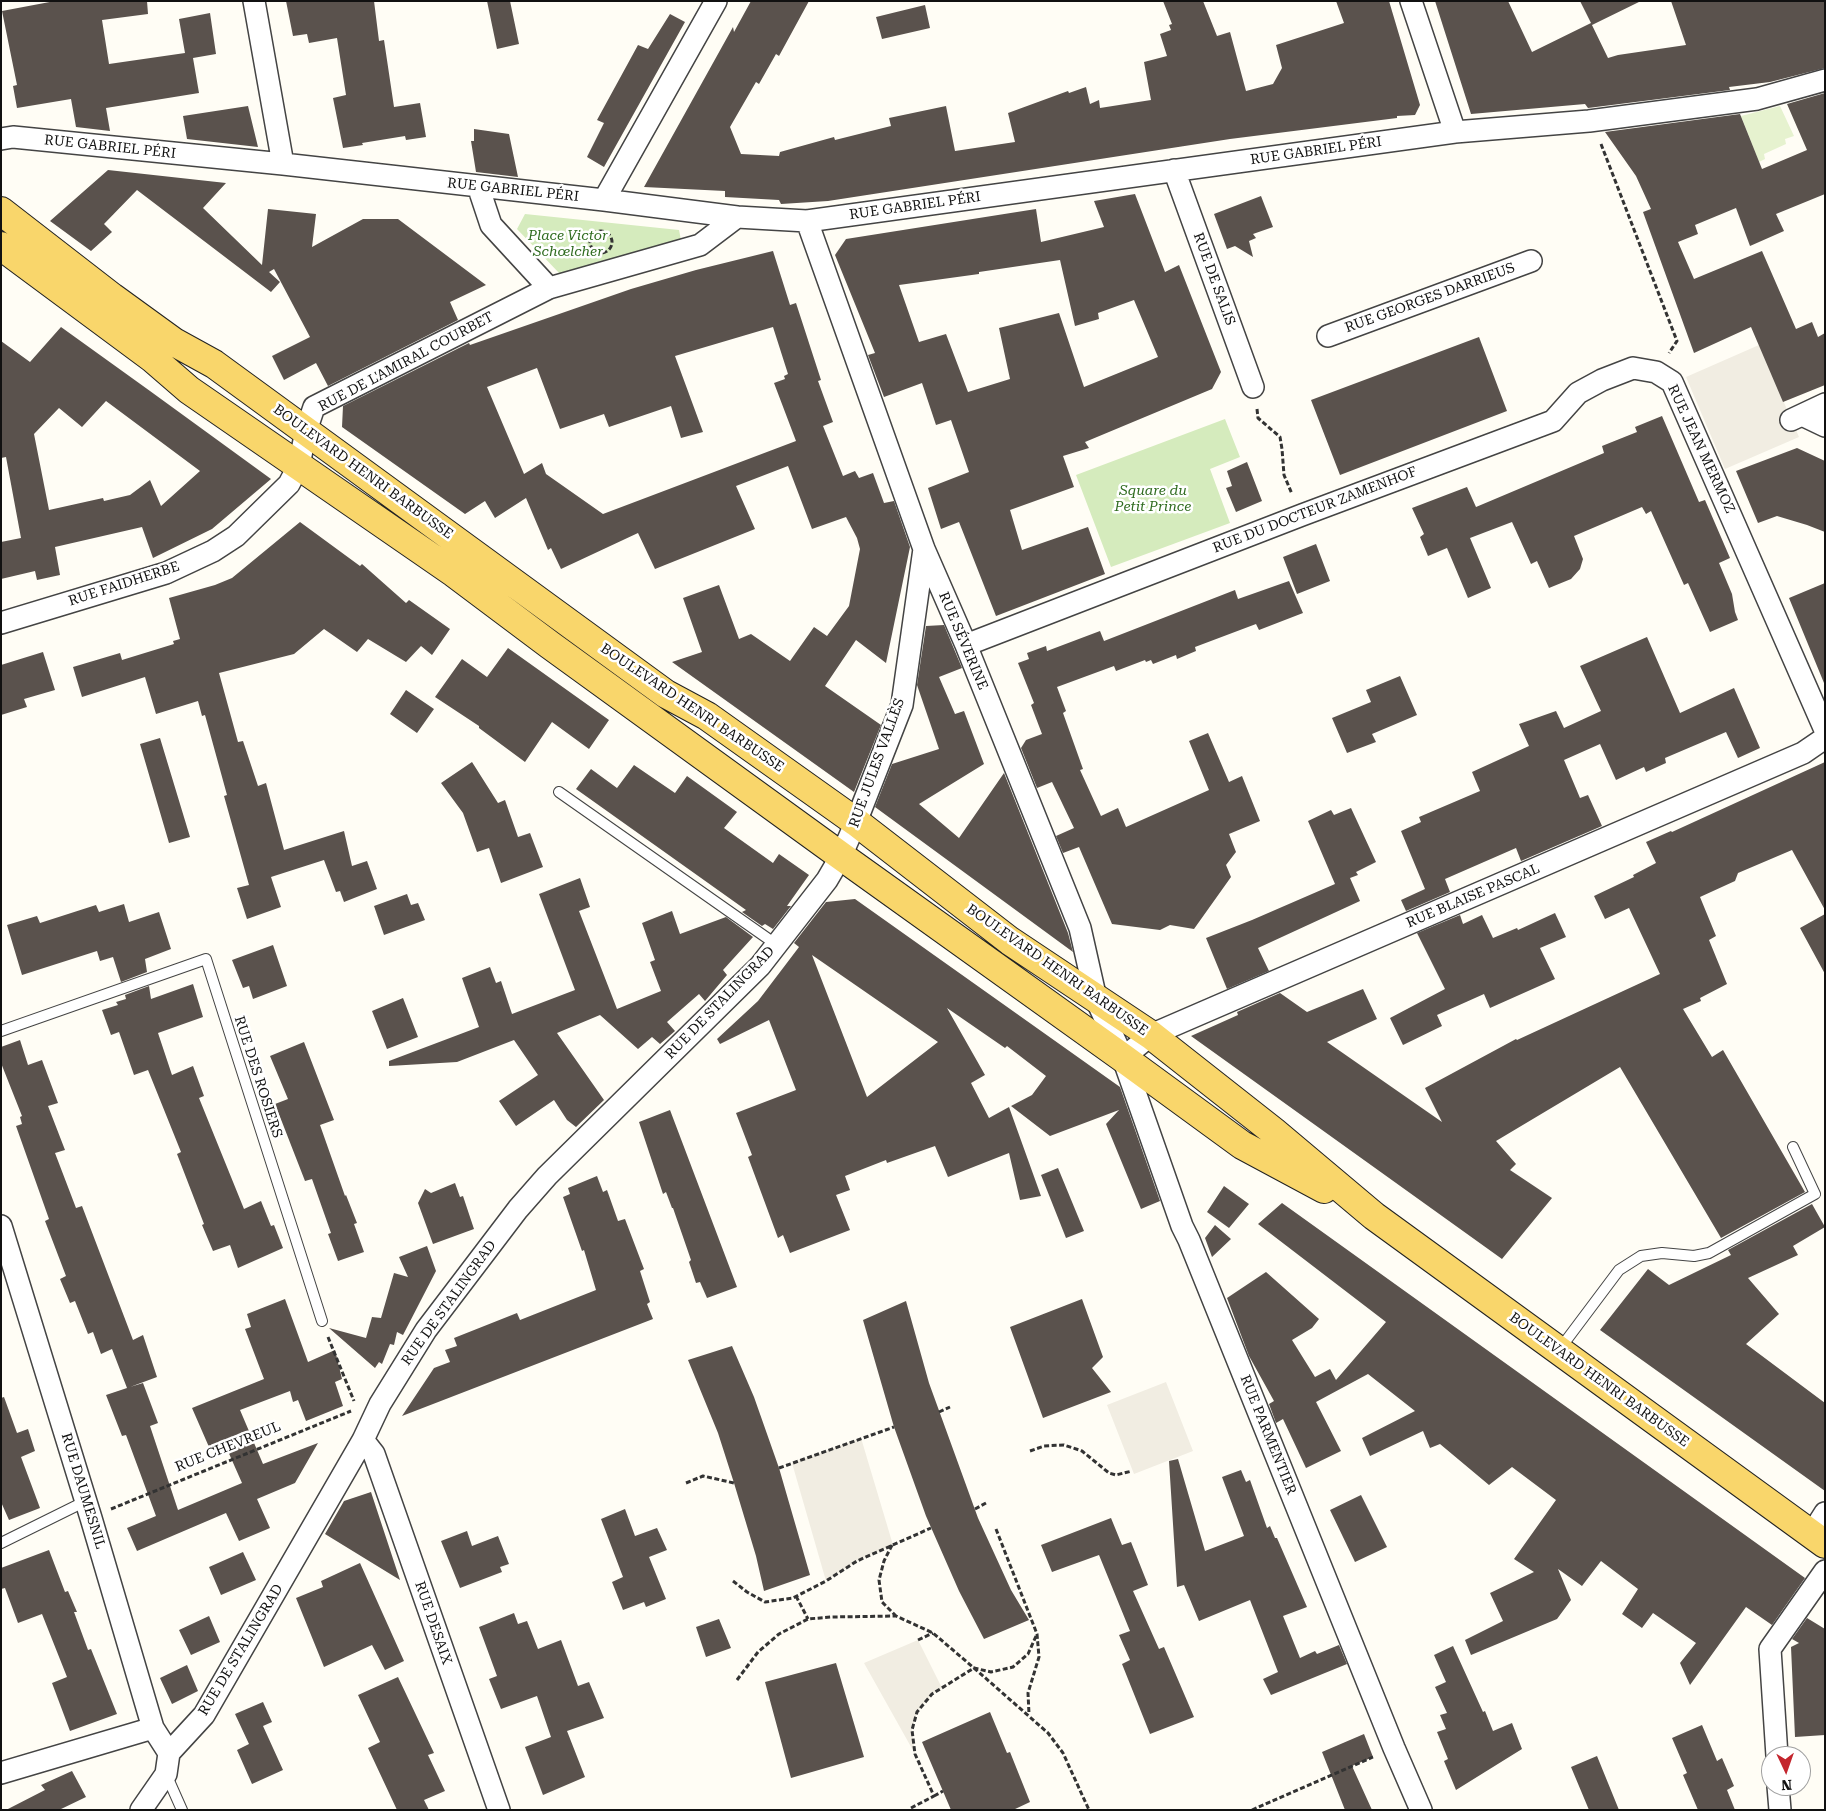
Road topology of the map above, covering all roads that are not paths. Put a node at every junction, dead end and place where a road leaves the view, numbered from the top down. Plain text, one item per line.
1 (254, 1) edge
2 (716, 1) edge
3 (1411, 1) edge
4 (1825, 80) edge
5 (1454, 132) junction
6 (1, 139) edge
7 (283, 164) junction
8 (1174, 170) junction
9 (478, 186) junction
10 (604, 200) junction
11 (1, 211) edge
12 (737, 217) junction
13 (807, 221) junction
14 (1, 246) edge
15 (1531, 261) dead end
16 (549, 288) junction
17 (1328, 336) dead end
18 (1656, 372) joint
19 (1253, 387) road end
20 (1825, 404) edge
21 (1825, 426) edge
22 (306, 431) junction
23 (298, 465) junction
24 (924, 549) junction
25 (1, 623) edge
26 (966, 645) junction
27 (1825, 730) edge
28 (1825, 738) edge
29 (559, 792) dead end
30 (856, 822) junction
31 (841, 856) junction
32 (776, 945) junction
33 (1096, 999) junction
34 (1, 1031) edge
35 (1151, 1035) junction
36 (1123, 1058) junction
37 (1793, 1147) dead end
38 (1374, 1216) junction
39 (1, 1226) edge
40 (322, 1321) road end
41 (1558, 1351) junction
42 (362, 1440) junction
43 (89, 1509) junction
44 (1820, 1531) edge
45 (1, 1543) edge
46 (1825, 1572) edge
47 (153, 1728) junction
48 (1775, 1746) edge
49 (169, 1753) junction
50 (1, 1773) edge
51 (166, 1774) junction
52 (1779, 1796) edge
53 (141, 1810) edge
54 (182, 1810) edge
55 (499, 1810) edge
56 (1421, 1810) edge
57 (1780, 1810) edge

1 - 7 street
2 - 10 street
3 - 5 street
4 - 5 street, RUE GABRIEL PÉRI
5 - 8 street, RUE GABRIEL PÉRI
6 - 7 street, RUE GABRIEL PÉRI
7 - 9 street, RUE GABRIEL PÉRI
8 - 13 street, RUE GABRIEL PÉRI
8 - 19 street, RUE DE SALIS
9 - 10 street, RUE GABRIEL PÉRI
9 - 16 street
10 - 12 street, RUE GABRIEL PÉRI
11 - 22 main road, BOULEVARD HENRI BARBUSSE
12 - 13 street, RUE GABRIEL PÉRI
12 - 16 street, RUE DE L'AMIRAL COURBET
13 - 24 street, RUE SÉVERINE
14 - 23 main road, BOULEVARD HENRI BARBUSSE
15 - 17 street, RUE GEORGES DARRIEUS
16 - 22 street, RUE DE L'AMIRAL COURBET
18 - 26 street, RUE DU DOCTEUR ZAMENHOF
18 - 27 street, RUE JEAN MERMOZ
20 - 21 street
22 - 23 street, RUE DE L'AMIRAL COURBET
22 - 30 main road, BOULEVARD HENRI BARBUSSE
23 - 25 street, RUE FAIDHERBE
23 - 31 main road, BOULEVARD HENRI BARBUSSE
24 - 26 street, RUE SÉVERINE
24 - 30 street, RUE JULES VALLÈS
26 - 33 street, RUE SÉVERINE
28 - 35 street, RUE BLAISE PASCAL
29 - 32 lane
30 - 31 street, RUE JULES VALLÈS
30 - 33 main road, BOULEVARD HENRI BARBUSSE
31 - 32 street, RUE DE STALINGRAD
31 - 36 main road, BOULEVARD HENRI BARBUSSE
32 - 42 street, RUE DE STALINGRAD
33 - 35 main road, BOULEVARD HENRI BARBUSSE
33 - 36 street, RUE SÉVERINE
34 - 40 lane, RUE DES ROSIERS
35 - 36 street, RUE BLAISE PASCAL
35 - 38 main road, BOULEVARD HENRI BARBUSSE
36 - 38 main road, BOULEVARD HENRI BARBUSSE
36 - 56 street, RUE PARMENTIER
37 - 41 lane
38 - 41 main road, BOULEVARD HENRI BARBUSSE
39 - 43 street, RUE DAUMESNIL
41 - 44 main road, BOULEVARD HENRI BARBUSSE
42 - 49 street, RUE DE STALINGRAD
42 - 55 street, RUE DESAIX
43 - 45 lane
43 - 47 street, RUE DAUMESNIL
46 - 48 street
47 - 49 street, RUE DAUMESNIL
47 - 50 street
49 - 51 street
51 - 53 street
51 - 54 lane
52 - 57 street

